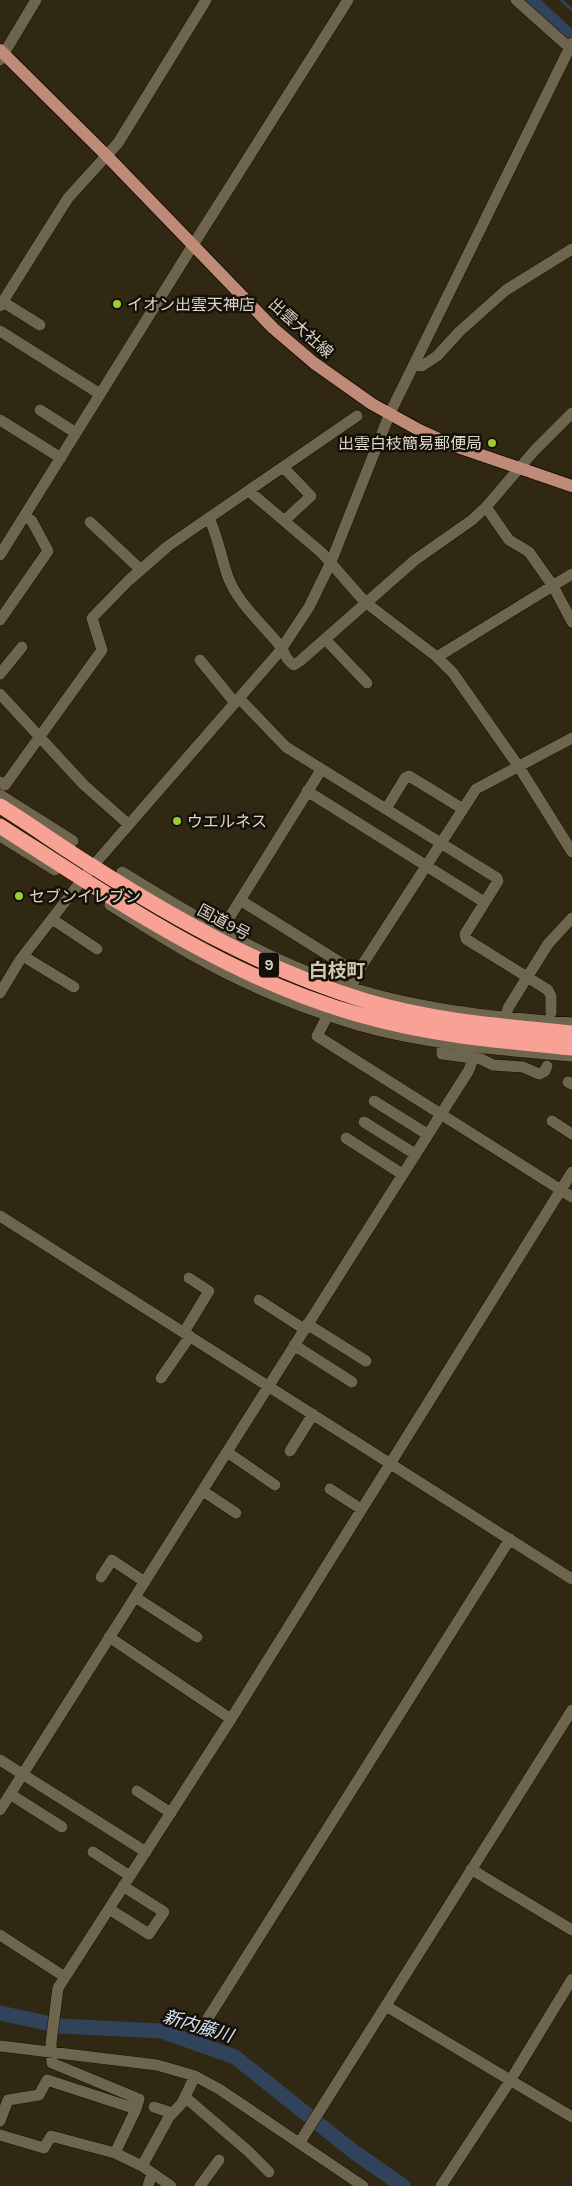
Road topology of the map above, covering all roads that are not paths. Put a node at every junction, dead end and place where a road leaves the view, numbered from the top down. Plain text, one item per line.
1 (36, 0) edge
2 (206, 0) edge
3 (348, 0) edge
4 (522, 2) edge
5 (571, 47) edge
6 (1, 55) edge
7 (107, 156) junction
8 (192, 244) junction
9 (572, 250) edge
10 (1, 304) edge
11 (40, 325) dead end
12 (0, 331) edge
13 (414, 366) junction
14 (100, 394) junction
15 (40, 410) dead end
16 (390, 413) junction
17 (572, 414) edge
18 (357, 416) dead end
19 (0, 420) edge
20 (76, 434) junction
21 (61, 458) junction
22 (283, 467) junction
23 (518, 469) junction
24 (572, 486) edge
25 (249, 491) junction
26 (486, 507) junction
27 (25, 516) junction
28 (208, 518) junction
29 (285, 520) junction
30 (90, 522) dead end
31 (0, 556) edge
32 (331, 562) junction
33 (141, 570) junction
34 (572, 574) edge
35 (553, 586) junction
36 (365, 602) junction
37 (0, 620) edge
38 (572, 622) edge
39 (325, 639) junction
40 (22, 647) dead end
41 (282, 648) junction
42 (437, 657) junction
43 (200, 660) dead end
44 (0, 674) edge
45 (368, 683) dead end
46 (0, 694) edge
47 (237, 701) junction
48 (39, 736) junction
49 (572, 738) edge
50 (519, 767) junction
51 (321, 770) junction
52 (0, 782) edge
53 (307, 791) junction
54 (4, 803) edge
55 (386, 809) junction
56 (463, 809) junction
57 (128, 824) junction
58 (0, 826) edge
59 (0, 836) edge
60 (73, 841) dead end
61 (441, 842) junction
62 (32, 851) junction
63 (572, 852) edge
64 (426, 866) junction
65 (92, 867) junction
66 (54, 870) dead end
67 (122, 872) dead end
68 (83, 879) junction
69 (158, 894) junction
70 (141, 895) junction
71 (240, 900) junction
72 (484, 902) junction
73 (110, 905) dead end
74 (572, 918) edge
75 (52, 919) junction
76 (220, 931) junction
77 (168, 936) junction
78 (97, 949) dead end
79 (23, 956) junction
80 (304, 970) junction
81 (287, 972) junction
82 (357, 973) junction
83 (528, 977) junction
84 (74, 987) dead end
85 (352, 987) junction
86 (0, 993) edge
87 (455, 1011) junction
88 (550, 1012) dead end
89 (328, 1015) junction
90 (440, 1017) junction
91 (506, 1017) junction
92 (572, 1023) edge
93 (538, 1025) junction
94 (572, 1033) edge
95 (442, 1042) junction
96 (572, 1048) edge
97 (572, 1056) edge
98 (473, 1058) junction
99 (547, 1066) dead end
100 (374, 1101) dead end
101 (440, 1114) junction
102 (552, 1121) dead end
103 (364, 1122) dead end
104 (428, 1134) junction
105 (572, 1134) edge
106 (346, 1138) dead end
107 (415, 1154) junction
108 (572, 1172) edge
109 (402, 1174) junction
110 (560, 1190) junction
111 (572, 1197) edge
112 (0, 1216) edge
113 (189, 1278) dead end
114 (258, 1300) dead end
115 (306, 1327) junction
116 (187, 1334) junction
117 (294, 1345) junction
118 (366, 1362) dead end
119 (162, 1378) dead end
120 (352, 1382) dead end
121 (270, 1386) junction
122 (313, 1414) junction
123 (227, 1452) junction
124 (290, 1452) dead end
125 (389, 1462) junction
126 (275, 1484) dead end
127 (330, 1489) dead end
128 (202, 1491) junction
129 (361, 1509) junction
130 (236, 1513) dead end
131 (510, 1540) junction
132 (101, 1577) dead end
133 (572, 1579) edge
134 (145, 1582) junction
135 (135, 1597) junction
136 (109, 1637) junction
137 (197, 1637) dead end
138 (572, 1710) edge
139 (231, 1719) junction
140 (0, 1760) edge
141 (22, 1775) junction
142 (137, 1791) dead end
143 (10, 1794) junction
144 (0, 1810) edge
145 (171, 1813) junction
146 (62, 1827) dead end
147 (93, 1852) dead end
148 (146, 1852) junction
149 (472, 1869) junction
150 (130, 1876) junction
151 (123, 1886) junction
152 (109, 1909) junction
153 (572, 1930) edge
154 (0, 1935) edge
155 (65, 1977) junction
156 (572, 1979) edge
157 (386, 2006) junction
158 (208, 2018) dead end
159 (0, 2046) edge
160 (51, 2048) junction
161 (196, 2076) junction
162 (510, 2081) junction
163 (185, 2097) junction
164 (154, 2107) dead end
165 (136, 2108) junction
166 (172, 2113) junction
167 (572, 2117) edge
168 (0, 2121) edge
169 (0, 2135) edge
170 (300, 2142) junction
171 (115, 2153) junction
172 (218, 2160) dead end
173 (142, 2166) junction
174 (269, 2172) dead end
175 (152, 2173) junction
176 (148, 2186) edge
177 (171, 2186) edge
178 (200, 2186) edge
179 (363, 2186) edge
180 (441, 2186) edge

1 - 6 street
2 - 7 street
3 - 8 street
4 - 5 street
5 - 13 street
6 - 7 main road, 出雲大社線
7 - 8 main road, 出雲大社線
7 - 10 street
8 - 14 street
8 - 16 main road, 出雲大社線
9 - 13 street
10 - 11 street
12 - 14 street
13 - 16 street
14 - 20 street
15 - 20 street
16 - 23 main road, 出雲大社線
16 - 32 street
17 - 23 street
18 - 22 street
19 - 21 street
20 - 21 street
21 - 27 street
22 - 25 street
22 - 29 street
23 - 24 main road, 出雲大社線
23 - 26 street
25 - 28 street
25 - 29 street
26 - 35 street
26 - 36 street
27 - 31 street
27 - 37 street
28 - 33 street
28 - 41 street
29 - 32 street
30 - 33 street
32 - 36 street
32 - 41 street
33 - 48 street
34 - 35 street
35 - 38 street
35 - 42 street
36 - 39 street
36 - 42 street
39 - 41 street
39 - 45 street
40 - 44 street
41 - 47 street
42 - 50 street
43 - 47 street
46 - 48 street
47 - 51 street
47 - 57 street
48 - 52 street
48 - 57 street
49 - 50 street
50 - 56 street
50 - 63 street
51 - 53 street
51 - 55 street
53 - 64 street
53 - 71 street
54 - 60 street
54 - 65 highway, 国道9号 / 9
55 - 56 street
55 - 61 street
56 - 61 street
57 - 65 street
58 - 62 highway, 9
59 - 62 street
61 - 64 street
61 - 72 street
62 - 66 street
62 - 68 highway, 9
64 - 72 street
64 - 82 street
65 - 68 street
65 - 70 highway, 国道9号 / 9
67 - 69 street
68 - 75 street
68 - 77 highway, 9
69 - 70 street
69 - 76 street
70 - 81 highway, 国道9号 / 9
71 - 76 street
71 - 82 street
72 - 83 street
73 - 77 street
74 - 83 street
75 - 78 street
75 - 79 street
76 - 80 street
77 - 89 street
77 - 96 highway, 9
79 - 84 street
79 - 86 street
80 - 81 street
80 - 85 street
81 - 90 highway, 国道9号 / 9
82 - 85 street
83 - 88 street
83 - 91 street
85 - 87 street
87 - 90 street
87 - 91 street
89 - 95 street
89 - 101 street
90 - 93 highway, 国道9号 / 9
91 - 93 street
92 - 93 street
93 - 94 highway, 国道9号 / 9
95 - 97 street
95 - 98 street
98 - 99 street
98 - 101 street
100 - 104 street
101 - 104 street
101 - 110 street
102 - 105 street
103 - 107 street
104 - 107 street
106 - 109 street
107 - 109 street
108 - 110 street
109 - 115 street
110 - 111 street
110 - 125 street
112 - 116 street
113 - 116 street
114 - 115 street
115 - 117 street
115 - 118 street
116 - 119 street
116 - 121 street
117 - 120 street
117 - 121 street
121 - 122 street
121 - 123 street
122 - 124 street
122 - 125 street
123 - 126 street
123 - 128 street
125 - 129 street
125 - 131 street
127 - 129 street
128 - 130 street
128 - 134 street
129 - 139 street
131 - 133 street
131 - 158 street
132 - 134 street
134 - 135 street
135 - 136 street
135 - 137 street
136 - 139 street
136 - 141 street
138 - 149 street
139 - 145 street
140 - 141 street
141 - 143 street
141 - 148 street
142 - 145 street
143 - 144 street
143 - 146 street
145 - 148 street
147 - 150 street
148 - 150 street
149 - 153 street
149 - 157 street
150 - 151 street
151 - 152 street
151 - 152 street
152 - 155 street
154 - 155 street
155 - 160 street
156 - 162 street
157 - 162 street
157 - 170 street
159 - 160 street
160 - 161 street
160 - 165 street
161 - 163 street
161 - 170 street
162 - 167 street
162 - 180 street
163 - 166 street
163 - 174 street
164 - 166 street
165 - 168 street
165 - 171 street
166 - 173 street
169 - 171 street
170 - 179 street
171 - 173 street
172 - 178 street
173 - 175 street
175 - 176 street
175 - 177 street

